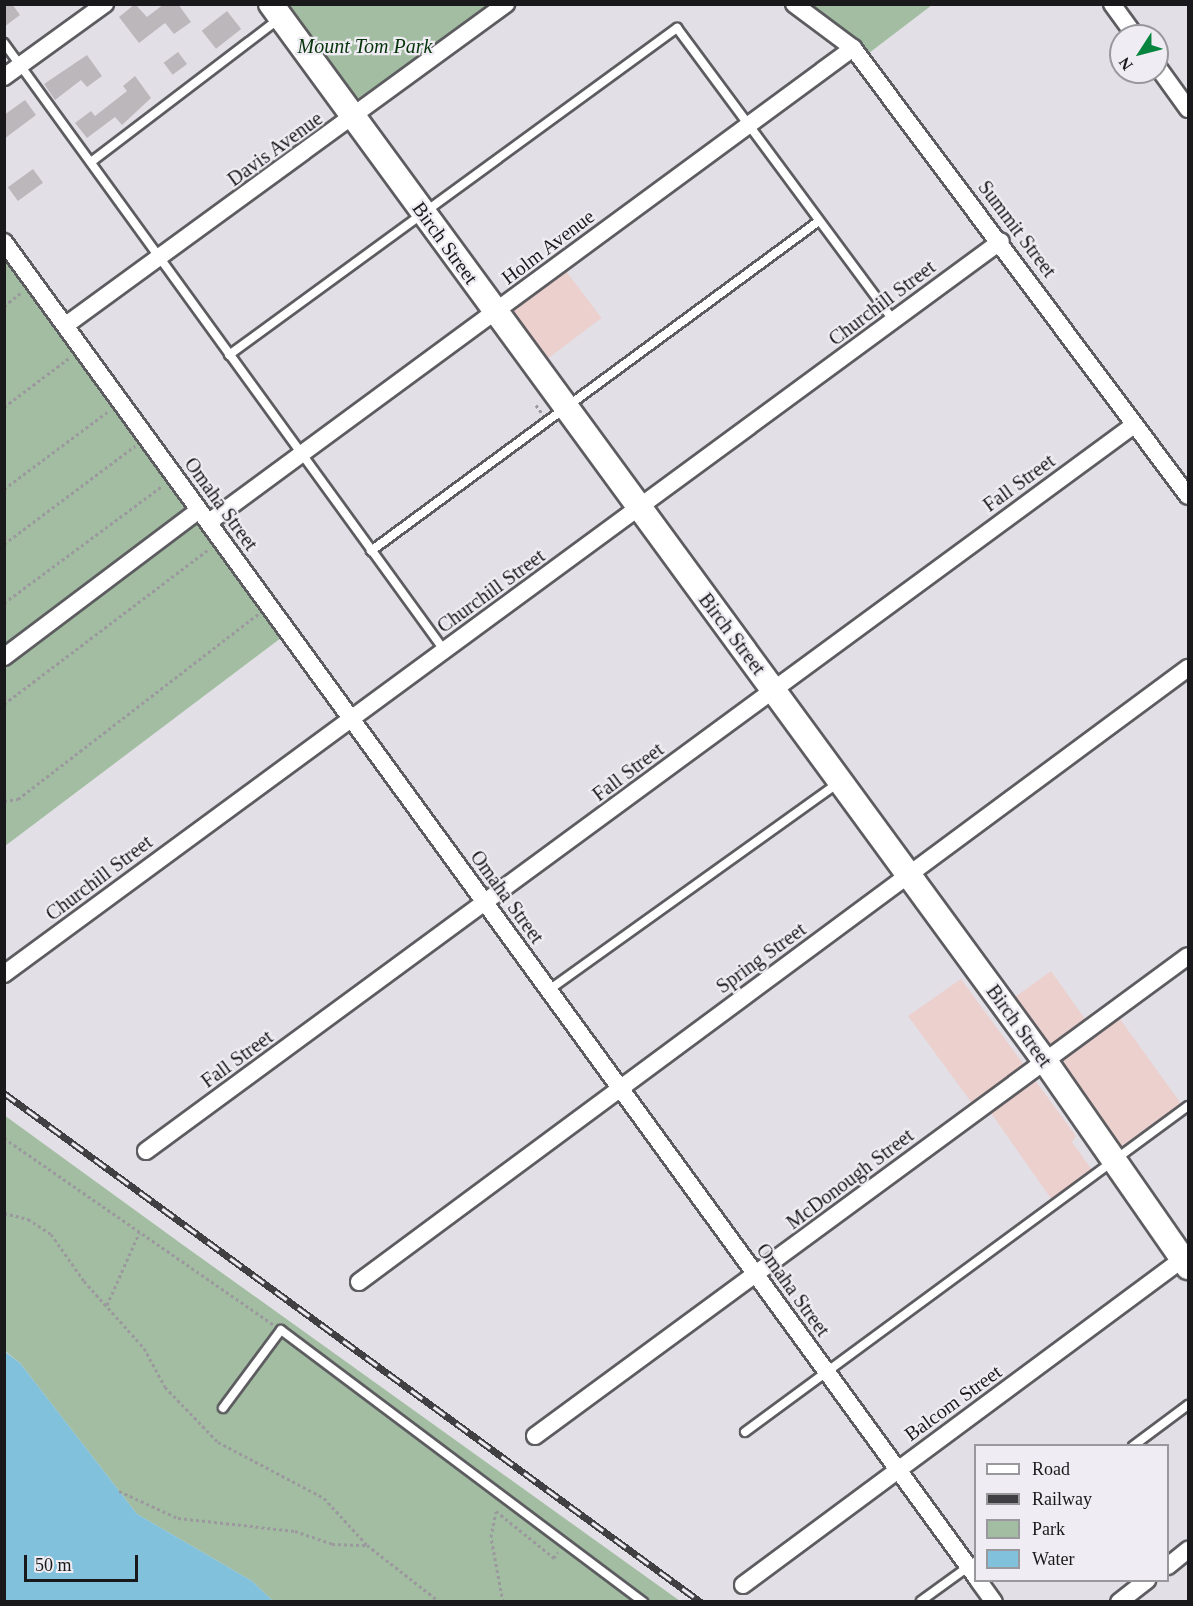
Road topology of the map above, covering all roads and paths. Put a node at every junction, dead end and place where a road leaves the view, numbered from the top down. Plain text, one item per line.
1 (105, 4) edge
2 (506, 4) edge
3 (794, 4) edge
4 (1112, 4) edge
5 (276, 11) edge
6 (1126, 24) edge
7 (4, 43) edge
8 (853, 48) junction
9 (21, 66) junction
10 (4, 77) edge
11 (1169, 83) edge
12 (1188, 109) edge
13 (354, 117) junction
14 (748, 125) junction
15 (91, 162) junction
16 (424, 215) junction
17 (819, 221) junction
18 (1001, 241) junction
19 (4, 242) edge
20 (161, 256) junction
21 (35, 283) junction
22 (4, 306) edge
23 (495, 312) junction
24 (894, 321) junction
25 (66, 325) junction
26 (83, 348) junction
27 (229, 355) junction
28 (121, 403) junction
29 (536, 405) dead end
30 (4, 407) edge
31 (567, 408) junction
32 (542, 413) dead end
33 (1134, 425) junction
34 (146, 438) junction
35 (303, 453) junction
36 (175, 476) junction
37 (4, 489) edge
38 (1188, 496) edge
39 (640, 510) junction
40 (204, 516) junction
41 (222, 539) junction
42 (4, 544) edge
43 (371, 551) junction
44 (4, 603) edge
45 (269, 606) junction
46 (444, 651) junction
47 (4, 657) edge
48 (1188, 668) edge
49 (773, 689) junction
50 (4, 704) edge
51 (351, 717) junction
52 (840, 782) junction
53 (4, 801) edge
54 (908, 875) junction
55 (486, 904) junction
56 (1188, 956) edge
57 (4, 974) edge
58 (549, 990) junction
59 (1045, 1061) junction
60 (621, 1088) junction
61 (1188, 1106) edge
62 (4, 1138) edge
63 (146, 1151) dead end
64 (1114, 1160) junction
65 (139, 1233) junction
66 (1187, 1261) edge
67 (757, 1275) junction
68 (358, 1282) dead end
69 (106, 1305) dead end
70 (281, 1330) junction
71 (826, 1373) junction
72 (1188, 1405) edge
73 (223, 1408) dead end
74 (745, 1432) dead end
75 (536, 1436) dead end
76 (1136, 1444) edge
77 (897, 1470) junction
78 (119, 1491) dead end
79 (564, 1543) junction
80 (367, 1545) dead end
81 (1188, 1550) edge
82 (1169, 1564) edge
83 (974, 1571) edge
84 (981, 1582) edge
85 (1146, 1582) edge
86 (743, 1585) dead end
87 (921, 1601) edge
88 (503, 1602) edge
89 (643, 1602) edge
90 (994, 1602) edge
91 (1119, 1602) edge

1 - 9 street
2 - 13 street, Davis Avenue
3 - 8 street, Summit Street
4 - 6 street
5 - 13 main road, Birch Street
5 - 15 lane
7 - 9 lane
8 - 14 street, Holm Avenue
8 - 18 street, Summit Street
9 - 10 street
9 - 15 lane
11 - 12 street
13 - 16 main road, Birch Street
13 - 20 street, Davis Avenue
14 - 16 lane
14 - 17 lane
14 - 23 street, Holm Avenue
15 - 20 lane
16 - 23 main road, Birch Street
16 - 27 lane
17 - 24 lane
17 - 31 lane
18 - 24 street, Churchill Street
18 - 33 street, Summit Street
19 - 21 street, Omaha Street
20 - 25 street, Davis Avenue
20 - 27 lane
21 - 22 path
21 - 25 street, Omaha Street
23 - 31 main road, Birch Street
23 - 35 street, Holm Avenue
24 - 39 street, Churchill Street
25 - 26 street, Omaha Street
26 - 28 street, Omaha Street
26 - 30 path
27 - 35 lane
28 - 34 street, Omaha Street
28 - 37 path
29 - 32 path
31 - 39 main road, Birch Street
31 - 43 lane
33 - 38 street, Summit Street
33 - 49 street, Fall Street
34 - 36 street, Omaha Street
34 - 42 path
35 - 40 street, Holm Avenue
35 - 43 lane
36 - 40 street, Omaha Street
36 - 44 path
39 - 46 street, Churchill Street
39 - 49 main road, Birch Street
40 - 41 street, Omaha Street
40 - 47 street, Holm Avenue
41 - 45 street, Omaha Street
41 - 50 path
43 - 46 lane
45 - 51 street, Omaha Street
45 - 53 path
46 - 51 street, Churchill Street
48 - 54 street, Spring Street
49 - 52 main road, Birch Street
49 - 55 street, Fall Street
51 - 55 street, Omaha Street
51 - 57 street, Churchill Street
52 - 54 main road, Birch Street
52 - 58 lane
54 - 59 main road, Birch Street
54 - 60 street, Spring Street
55 - 58 street, Omaha Street
55 - 63 street, Fall Street
56 - 59 street, McDonough Street
58 - 60 street, Omaha Street
59 - 64 main road, Birch Street
59 - 67 street, McDonough Street
60 - 67 street, Omaha Street
60 - 68 street, Spring Street
61 - 64 lane
62 - 65 path
64 - 66 main road, Birch Street
64 - 71 lane
65 - 69 path
65 - 70 path
66 - 77 street, Balcom Street
67 - 71 street, Omaha Street
67 - 75 street, McDonough Street
70 - 73 lane
70 - 79 lane
71 - 74 lane
71 - 77 street, Omaha Street
72 - 76 lane
77 - 83 street, Omaha Street
77 - 86 street, Balcom Street
78 - 80 path
79 - 88 path
79 - 89 lane
81 - 82 street
83 - 87 lane
84 - 90 street, Omaha Street
85 - 91 street

